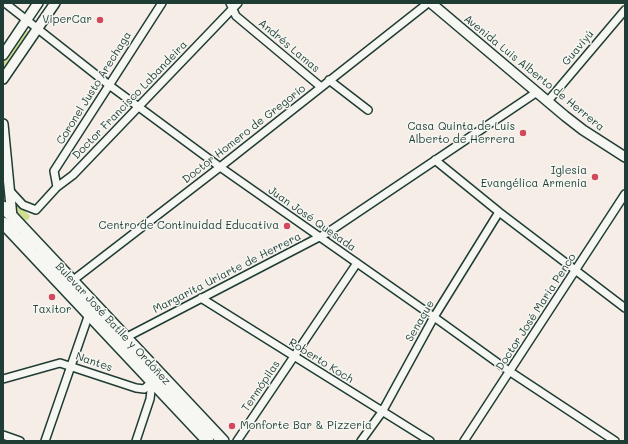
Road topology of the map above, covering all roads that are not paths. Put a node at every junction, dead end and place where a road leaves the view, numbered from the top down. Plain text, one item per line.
1 (5, 3) edge
2 (38, 3) edge
3 (55, 3) edge
4 (162, 3) edge
5 (430, 3) edge
6 (234, 5) edge
7 (625, 10) edge
8 (27, 20) junction
9 (38, 29) junction
10 (3, 55) edge
11 (3, 79) edge
12 (329, 80) junction
13 (109, 85) junction
14 (321, 87) junction
15 (537, 92) junction
16 (548, 101) junction
17 (139, 107) junction
18 (368, 110) dead end
19 (3, 124) edge
20 (625, 157) edge
21 (435, 160) junction
22 (220, 167) junction
23 (57, 187) junction
24 (10, 192) junction
25 (625, 194) edge
26 (3, 207) edge
27 (499, 212) junction
28 (6, 222) edge
29 (320, 237) junction
30 (357, 264) junction
31 (576, 270) junction
32 (72, 281) junction
33 (201, 298) junction
34 (93, 303) junction
35 (625, 308) edge
36 (89, 314) junction
37 (434, 317) junction
38 (125, 338) junction
39 (295, 357) junction
40 (70, 365) junction
41 (509, 371) junction
42 (3, 379) edge
43 (152, 382) junction
44 (382, 412) junction
45 (3, 435) edge
46 (20, 441) edge
47 (45, 441) edge
48 (136, 441) edge
49 (208, 441) edge
50 (222, 441) edge
51 (237, 441) edge
52 (361, 441) edge
53 (430, 441) edge
54 (464, 441) edge
55 (615, 441) edge

1 - 8 street, Juan José Quesada
2 - 8 main road
3 - 9 main road
4 - 13 street, Coronel Justo Arechaga
5 - 12 street, Doctor Homero de Gregorio
5 - 15 main road, Avenida Luis Alberto de Herrera
6 - 14 street, Andrés Lamas
6 - 17 street, Doctor Francisco Labandeira
7 - 16 street, Guaviyú
8 - 9 street, Juan José Quesada
8 - 10 main road
9 - 11 main road
9 - 13 street, Juan José Quesada
12 - 14 street, Doctor Homero de Gregorio
12 - 18 street, Andrés Lamas
13 - 17 street, Juan José Quesada
13 - 23 street, Coronel Justo Arechaga
14 - 22 street, Doctor Homero de Gregorio
15 - 16 main road, Avenida Luis Alberto de Herrera
15 - 21 street, Margarita Uriarte de Herrera
16 - 20 main road, Avenida Luis Alberto de Herrera
17 - 22 street, Juan José Quesada
17 - 23 street, Doctor Francisco Labandeira
19 - 24 main road
21 - 27 street
21 - 29 street, Margarita Uriarte de Herrera
22 - 29 street, Juan José Quesada
22 - 32 street, Doctor Homero de Gregorio
23 - 24 street, Doctor Francisco Labandeira
24 - 28 main road
25 - 31 street, Doctor José María Penco
26 - 28 main road, Bulevar José Batlle y Ordóñez
27 - 31 street
27 - 37 street, Senaque
28 - 32 main road, Bulevar José Batlle y Ordóñez
28 - 36 main road, Bulevar José Batlle y Ordóñez
29 - 30 street, Juan José Quesada
29 - 33 street, Margarita Uriarte de Herrera
30 - 37 street, Juan José Quesada
30 - 39 street, Termópilas
31 - 35 street
31 - 41 street, Doctor José María Penco
32 - 34 main road, Bulevar José Batlle y Ordóñez
33 - 38 street, Margarita Uriarte de Herrera
33 - 39 street, Roberto Koch
34 - 36 street
34 - 38 main road, Bulevar José Batlle y Ordóñez
36 - 40 street
36 - 43 main road, Bulevar José Batlle y Ordóñez
37 - 41 street, Juan José Quesada
37 - 44 street, Senaque
38 - 50 main road, Bulevar José Batlle y Ordóñez
39 - 44 street, Roberto Koch
39 - 51 street, Termópilas
40 - 42 street, Nantes
40 - 43 street, Nantes
40 - 47 street
41 - 54 street, Doctor José María Penco
41 - 55 street, Juan José Quesada
43 - 48 street
43 - 49 main road, Bulevar José Batlle y Ordóñez
44 - 52 street, Senaque
44 - 53 street, Roberto Koch
45 - 46 street

